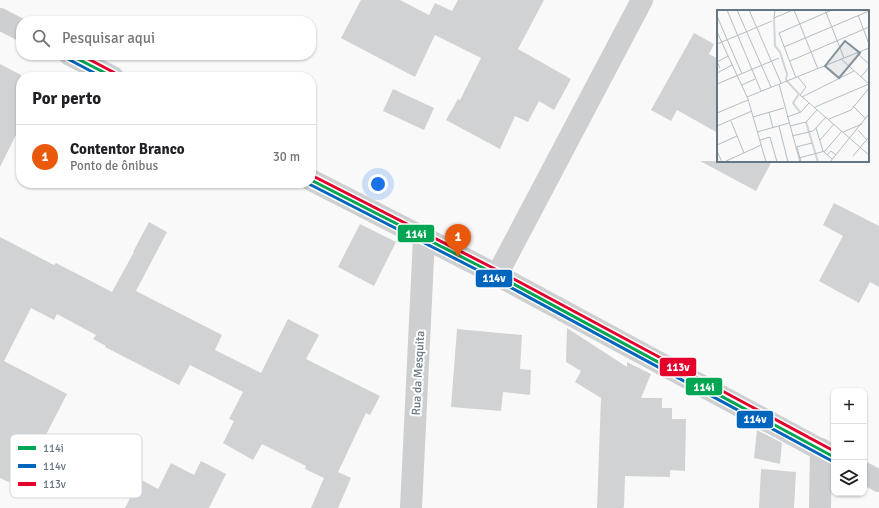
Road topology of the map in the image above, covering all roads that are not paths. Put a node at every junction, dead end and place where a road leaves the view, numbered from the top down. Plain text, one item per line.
1 (642, 0) edge
2 (0, 19) edge
3 (16, 27) edge
4 (80, 60) edge
5 (103, 72) edge
6 (316, 183) edge
7 (424, 238) junction
8 (497, 275) junction
9 (827, 453) edge
10 (867, 474) edge
11 (879, 480) edge
12 (412, 508) edge
13 (820, 508) edge

1 - 8 street
2 - 3 street
4 - 5 street
6 - 7 street
7 - 8 street
7 - 12 street, Rua da Mesquita
8 - 9 street
9 - 13 street
10 - 11 street

